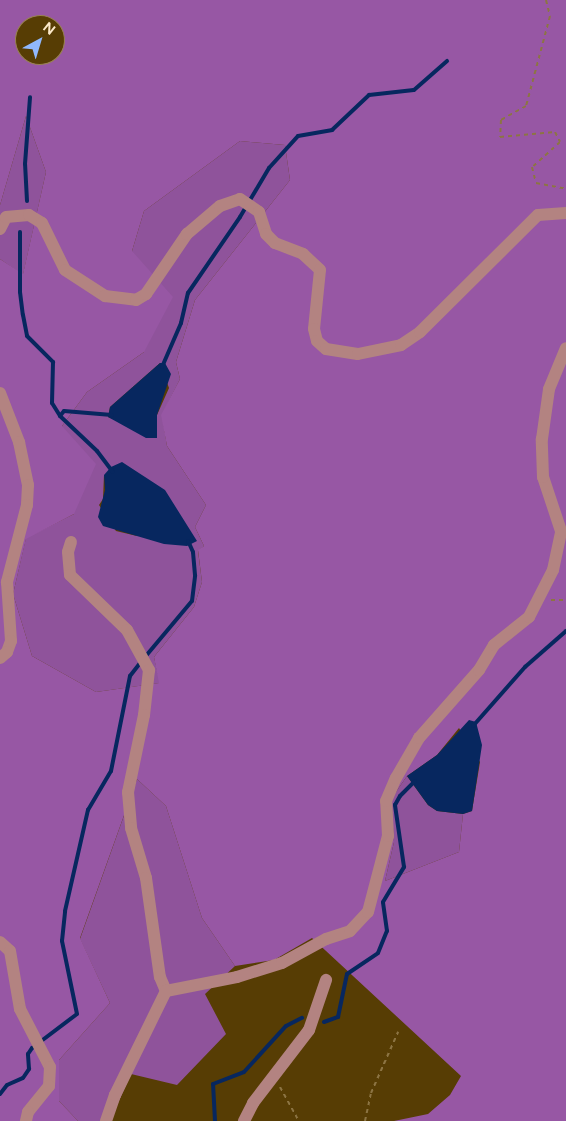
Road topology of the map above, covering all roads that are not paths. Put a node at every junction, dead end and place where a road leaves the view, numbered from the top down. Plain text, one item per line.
1 (566, 213) edge
2 (0, 229) edge
3 (566, 348) edge
4 (0, 393) edge
5 (71, 542) dead end
6 (0, 658) edge
7 (0, 942) edge
8 (326, 980) dead end
9 (166, 991) junction
10 (26, 1121) edge
11 (106, 1121) edge
12 (244, 1121) edge

1 - 2 street
3 - 9 street
4 - 6 street
5 - 9 street
7 - 10 street
8 - 12 street
9 - 11 street

